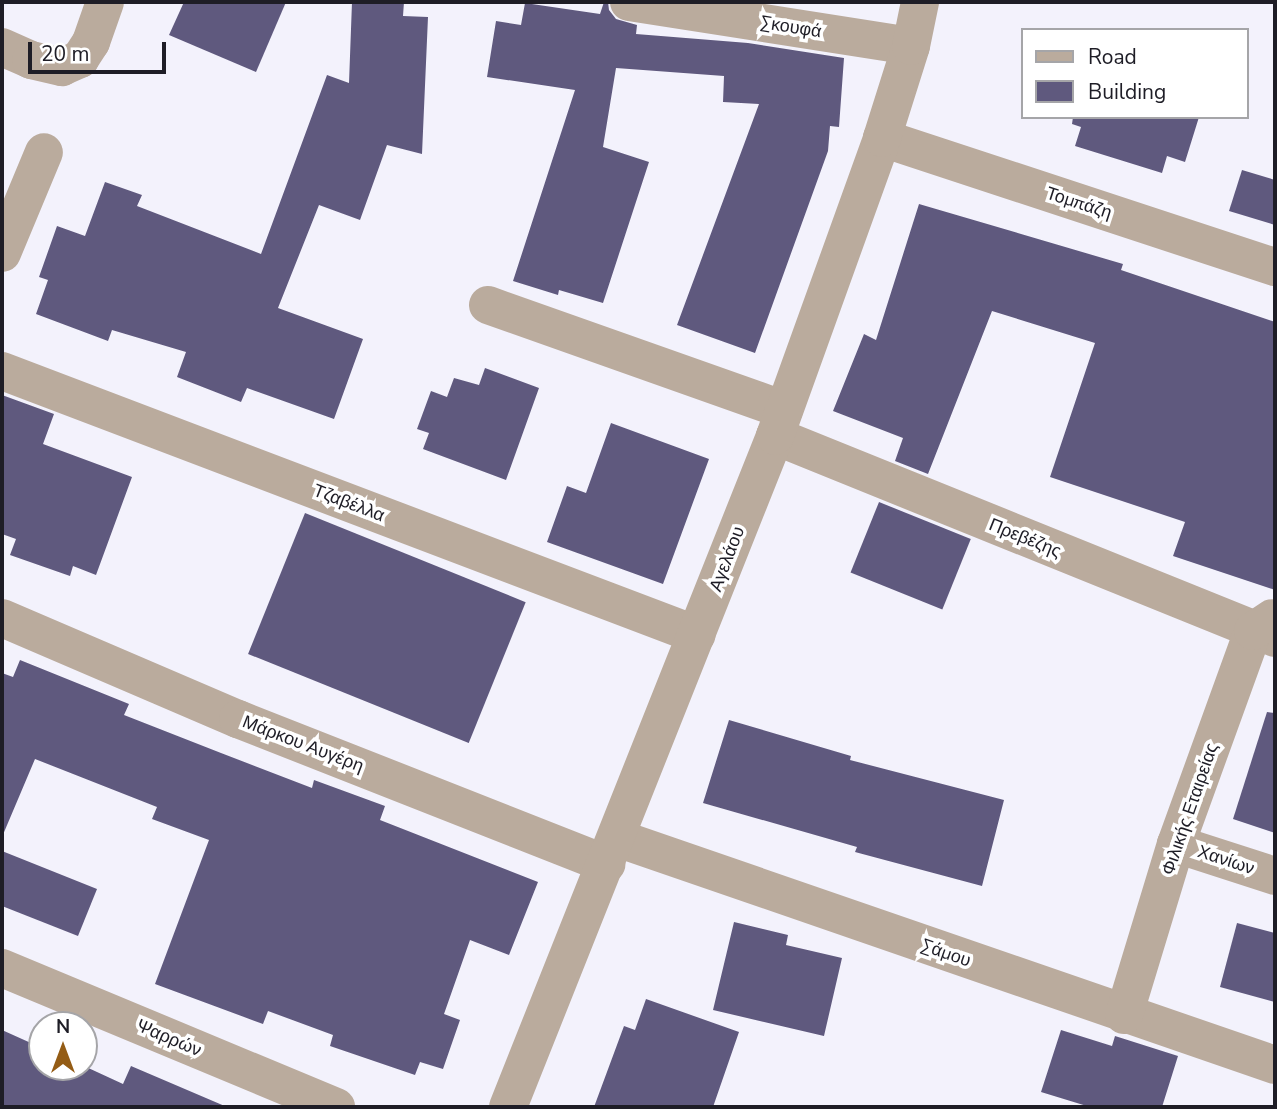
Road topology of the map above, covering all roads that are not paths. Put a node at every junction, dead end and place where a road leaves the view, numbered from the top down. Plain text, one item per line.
1 (105, 2) edge
2 (629, 2) edge
3 (920, 2) edge
4 (911, 46) junction
5 (2, 47) edge
6 (882, 138) junction
7 (44, 152) dead end
8 (2, 253) edge
9 (1275, 267) edge
10 (488, 305) dead end
11 (2, 371) edge
12 (780, 423) junction
13 (2, 618) edge
14 (1268, 628) edge
15 (697, 635) junction
16 (1176, 844) junction
17 (612, 851) junction
18 (1275, 876) edge
19 (2, 968) edge
20 (1124, 1015) junction
21 (1275, 1065) edge
22 (336, 1107) edge
23 (508, 1107) edge

1 - 5 street
2 - 4 street, Σκουφά
3 - 4 street, Αγελάου
4 - 6 street, Αγελάου
6 - 9 street, Τομπάζη
6 - 12 street, Αγελάου
7 - 8 street
10 - 12 street, Πρεβέζης
11 - 15 street, Τζαβέλλα
12 - 14 street, Πρεβέζης
12 - 15 street, Αγελάου
13 - 17 street, Μάρκου Αυγέρη
14 - 16 street, Φιλικής Εταιρείας
15 - 17 street, Αγελάου
16 - 18 street, Χανίων
16 - 20 street, Φιλικής Εταιρείας
17 - 20 street, Σάμου
17 - 23 street, Αγελάου
19 - 22 street, Ψαρρών
20 - 21 street, Σάμου

